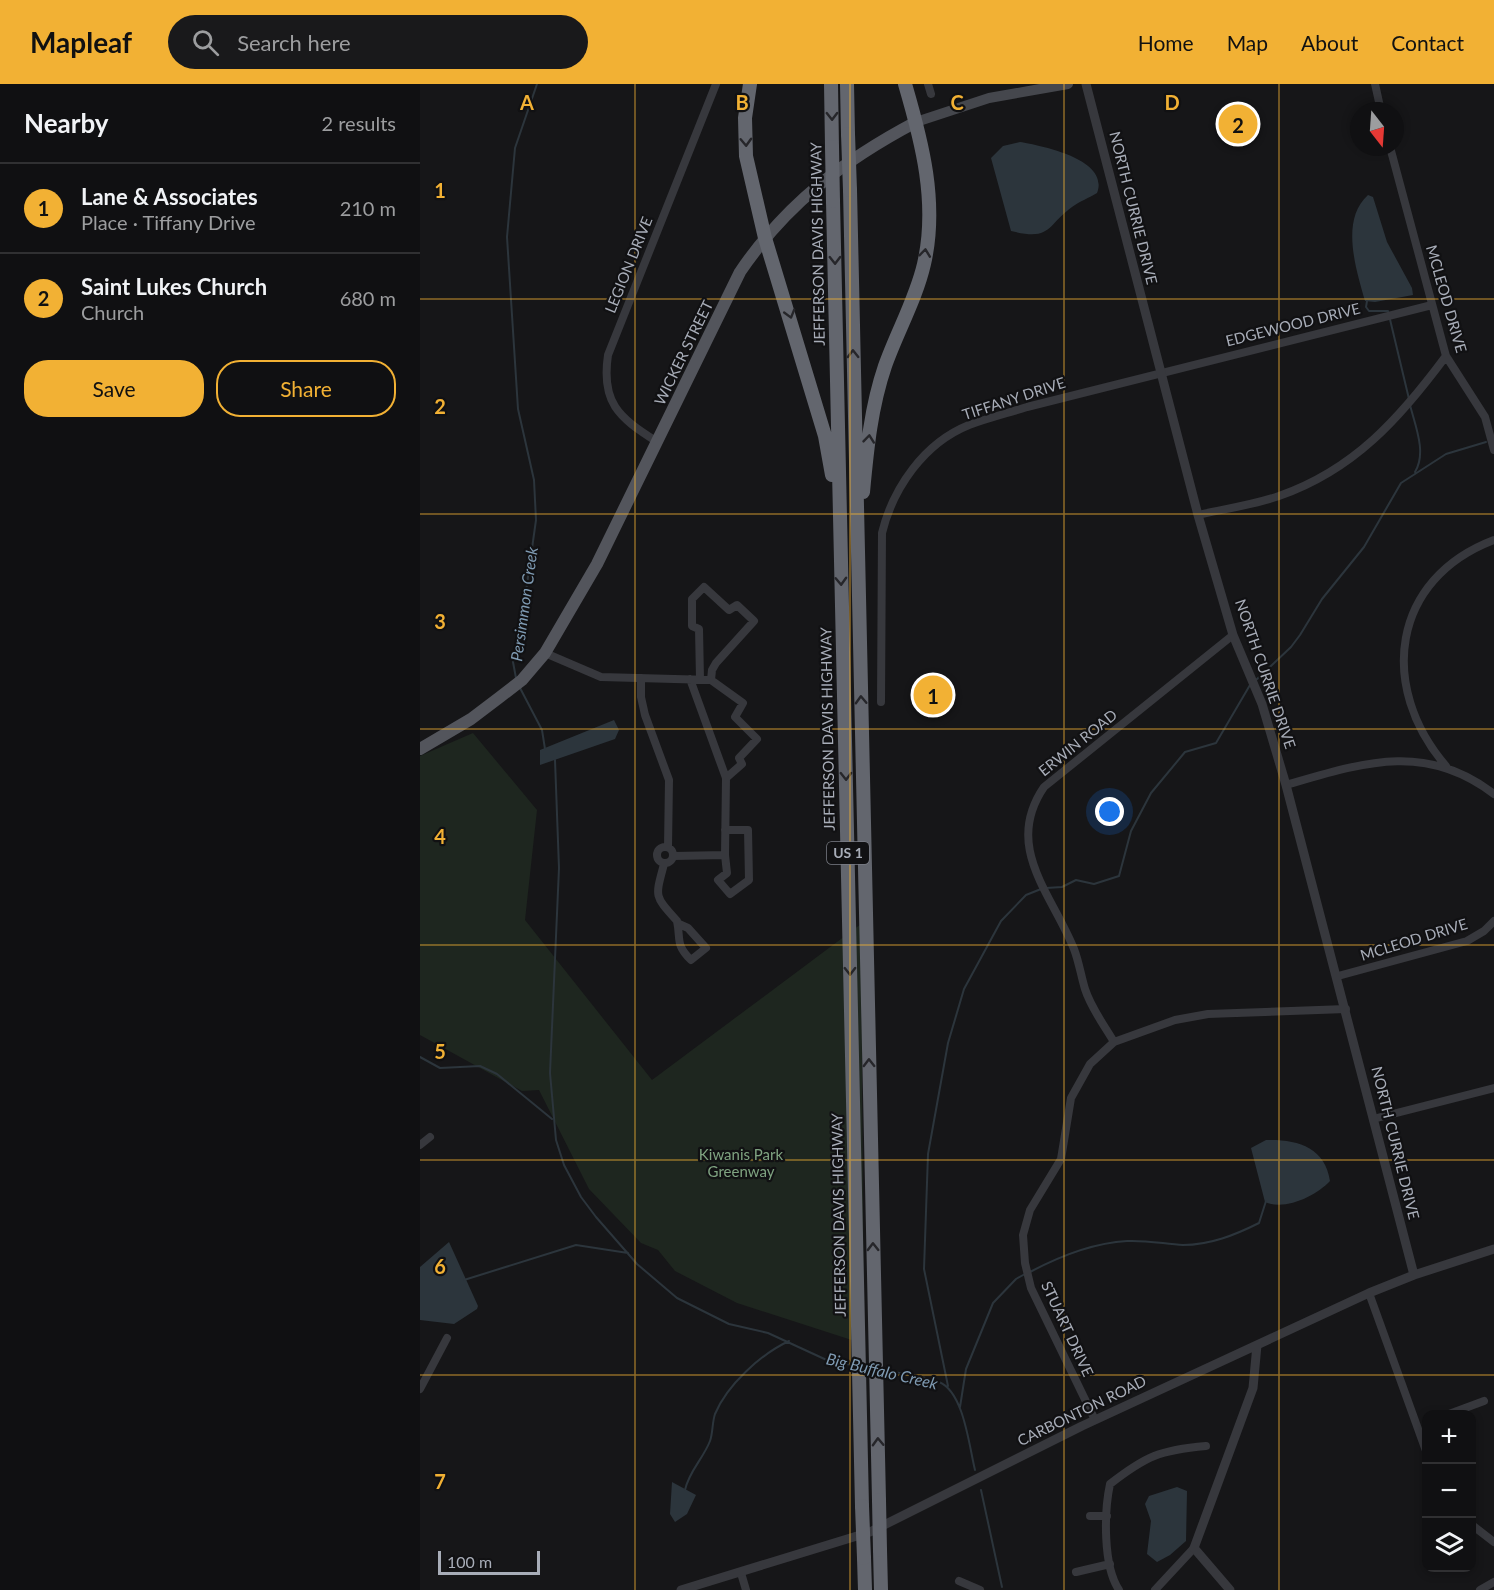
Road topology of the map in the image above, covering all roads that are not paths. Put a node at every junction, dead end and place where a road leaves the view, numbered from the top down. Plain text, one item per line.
1 (716, 84) edge
2 (750, 84) edge
3 (831, 84) edge
4 (847, 84) edge
5 (905, 84) edge
6 (928, 84) edge
7 (1068, 84) edge
8 (1086, 84) edge
9 (1374, 84) edge
10 (931, 94) dead end
11 (1379, 102) edge
12 (916, 122) junction
13 (1392, 156) edge
14 (765, 238) junction
15 (1432, 305) junction
16 (1446, 356) junction
17 (1160, 371) junction
18 (656, 441) junction
19 (1494, 450) edge
20 (1198, 514) junction
21 (840, 538) junction
22 (1494, 540) edge
23 (857, 560) junction
24 (1233, 635) junction
25 (545, 653) junction
26 (641, 678) junction
27 (690, 679) junction
28 (700, 679) junction
29 (711, 680) junction
30 (881, 702) dead end
31 (420, 749) edge
32 (1446, 766) junction
33 (726, 778) junction
34 (1286, 785) junction
35 (1494, 794) edge
36 (725, 830) junction
37 (668, 847) junction
38 (725, 855) junction
39 (674, 856) junction
40 (664, 864) junction
41 (1494, 921) edge
42 (678, 924) junction
43 (1338, 976) junction
44 (1346, 1009) junction
45 (1114, 1042) junction
46 (1494, 1088) edge
47 (1373, 1119) junction
48 (430, 1137) dead end
49 (420, 1145) edge
50 (1494, 1249) edge
51 (1414, 1275) junction
52 (1369, 1293) junction
53 (447, 1338) dead end
54 (1257, 1345) junction
55 (420, 1389) edge
56 (1484, 1401) dead end
57 (1460, 1410) edge
58 (1095, 1420) junction
59 (1422, 1425) edge
60 (1417, 1427) junction
61 (1422, 1440) edge
62 (1206, 1446) dead end
63 (1090, 1516) dead end
64 (1107, 1516) junction
65 (1476, 1528) edge
66 (1494, 1542) edge
67 (1194, 1548) junction
68 (1110, 1564) junction
69 (1076, 1572) dead end
70 (741, 1573) junction
71 (959, 1581) dead end
72 (1494, 1582) edge
73 (681, 1590) edge
74 (746, 1590) edge
75 (865, 1590) edge
76 (881, 1590) edge
77 (980, 1590) edge
78 (1119, 1590) edge
79 (1155, 1590) edge
80 (1230, 1590) edge
81 (1480, 1590) edge

1 - 18 street, LEGION DRIVE
2 -> 14 highway
3 -> 21 highway, JEFFERSON DAVIS HIGHWAY / US 1, bridge
23 -> 4 highway, US 1, bridge
5 - 12 highway
6 - 10 street
7 - 12 main road, WICKER STREET
8 - 17 street, NORTH CURRIE DRIVE
9 - 11 street
12 - 14 main road, WICKER STREET
23 -> 12 highway
13 - 15 street, MCLEOD DRIVE
14 - 18 main road, WICKER STREET
14 -> 21 highway
15 - 16 street, MCLEOD DRIVE
15 - 17 street, EDGEWOOD DRIVE
16 - 19 street, MCLEOD DRIVE
16 - 20 street
17 - 20 street, NORTH CURRIE DRIVE
17 - 30 street, TIFFANY DRIVE
18 - 25 main road, WICKER STREET
20 - 24 street, NORTH CURRIE DRIVE
21 -> 75 highway, JEFFERSON DAVIS HIGHWAY / US 1, bridge
22 - 32 street
76 -> 23 highway, US 1, bridge
24 - 34 street, NORTH CURRIE DRIVE
24 - 45 street, ERWIN ROAD
25 - 26 street
25 - 31 main road, WICKER STREET
26 - 27 street
26 - 37 street
27 - 28 street
27 - 33 street
28 - 29 street
28 - 29 street
29 - 33 street
32 - 34 street
32 - 35 street
33 - 36 street
34 - 43 street, NORTH CURRIE DRIVE
36 - 38 street
36 - 38 street
37 - 39 street
37 - 40 street
38 - 39 street
39 - 40 street
40 - 42 street
41 - 43 street, MCLEOD DRIVE
42 - 42 street
43 - 44 street, NORTH CURRIE DRIVE
44 - 45 street, STUART DRIVE
44 - 47 street, NORTH CURRIE DRIVE
45 - 58 street, STUART DRIVE
46 - 47 street
47 - 51 street, NORTH CURRIE DRIVE
48 - 49 street
50 - 51 street, CARBONTON ROAD
51 - 52 street, CARBONTON ROAD
52 - 54 street, CARBONTON ROAD
52 - 60 street
53 - 55 street
54 - 58 street, CARBONTON ROAD
54 - 67 street
56 - 57 street
58 - 70 street, CARBONTON ROAD
59 - 60 street
60 - 61 street
62 - 64 street
63 - 64 street
64 - 68 street
65 - 66 street
67 - 79 street
67 - 80 street
68 - 69 street
68 - 78 street
70 - 73 street, CARBONTON ROAD
70 - 74 street
71 - 77 street
72 - 81 street

